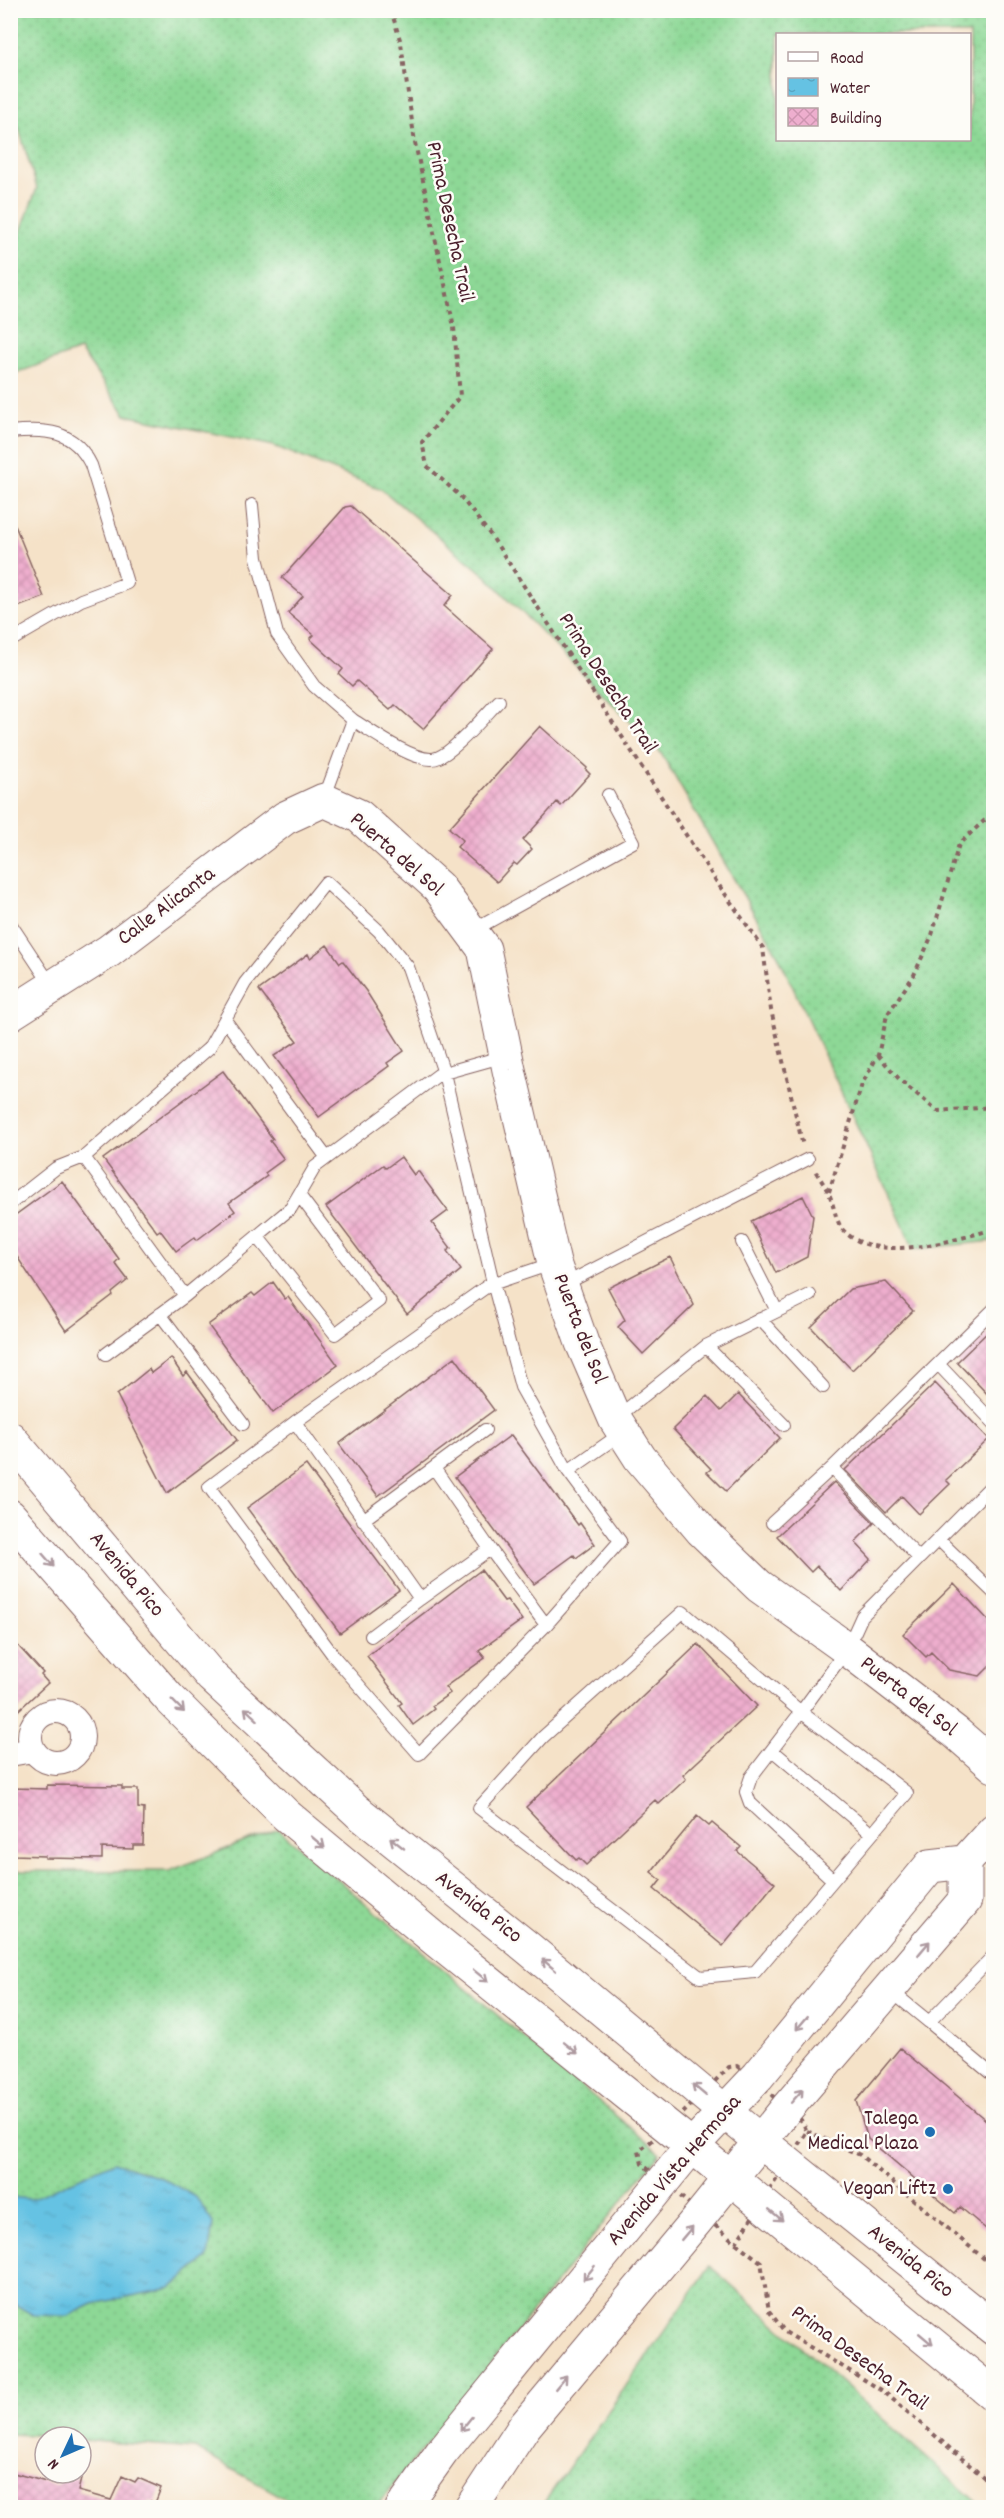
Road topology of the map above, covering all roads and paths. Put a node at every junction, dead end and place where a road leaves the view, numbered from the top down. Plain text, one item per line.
1 (391, 10) edge
2 (10, 432) edge
3 (252, 505) dead end
4 (10, 641) edge
5 (499, 701) dead end
6 (353, 720) junction
7 (608, 795) dead end
8 (324, 800) junction
9 (993, 819) edge
10 (10, 923) edge
11 (471, 932) junction
12 (52, 987) junction
13 (10, 1014) edge
14 (225, 1020) junction
15 (506, 1055) junction
16 (878, 1055) junction
17 (444, 1073) junction
18 (993, 1107) edge
19 (84, 1157) junction
20 (327, 1158) junction
21 (808, 1159) junction
22 (829, 1193) junction
23 (299, 1195) junction
24 (10, 1204) edge
25 (993, 1229) edge
26 (257, 1236) junction
27 (742, 1242) dead end
28 (558, 1274) junction
29 (493, 1283) junction
30 (810, 1295) dead end
31 (185, 1296) junction
32 (993, 1309) edge
33 (777, 1311) junction
34 (160, 1314) junction
35 (760, 1319) junction
36 (706, 1346) junction
37 (106, 1354) dead end
38 (939, 1365) junction
39 (823, 1386) dead end
40 (295, 1422) junction
41 (243, 1424) dead end
42 (993, 1424) edge
43 (784, 1425) dead end
44 (619, 1426) junction
45 (485, 1430) dead end
46 (10, 1438) edge
47 (434, 1468) junction
48 (832, 1468) junction
49 (568, 1471) junction
50 (993, 1483) edge
51 (10, 1516) edge
52 (363, 1520) junction
53 (772, 1523) dead end
54 (938, 1539) junction
55 (490, 1549) junction
56 (919, 1558) junction
57 (993, 1593) edge
58 (420, 1599) junction
59 (546, 1625) junction
60 (371, 1636) dead end
61 (847, 1649) junction
62 (801, 1712) junction
63 (772, 1750) junction
64 (993, 1766) edge
65 (993, 1830) edge
66 (872, 1834) junction
67 (965, 1862) junction
68 (833, 1880) junction
69 (993, 1954) edge
70 (889, 1989) junction
71 (929, 2022) junction
72 (993, 2076) edge
73 (724, 2112) junction
74 (807, 2131) dead end
75 (760, 2141) junction
76 (692, 2146) junction
77 (731, 2178) junction
78 (736, 2243) dead end
79 (993, 2267) edge
80 (993, 2329) edge
81 (993, 2395) edge
82 (993, 2486) edge
83 (402, 2508) edge
84 (471, 2508) edge

1 - 21 path, Prima Desecha Trail
2 - 4 lane
3 - 6 lane
5 - 6 lane
6 - 8 lane
7 - 11 lane
8 - 11 main road, Puerta del Sol
8 - 12 main road, Calle Alicanta
9 - 16 path
10 - 12 lane
11 - 15 main road, Puerta del Sol
12 - 13 main road, Calle Alicanta
14 - 17 lane
14 - 19 lane
14 - 20 lane
15 - 17 lane
15 - 28 main road, Puerta del Sol
16 - 18 path
16 - 22 path
17 - 20 lane
17 - 29 lane
19 - 24 lane
19 - 31 lane
20 - 23 lane
21 - 22 path, Prima Desecha Trail
21 - 28 lane
22 - 25 path, Prima Desecha Trail
23 - 26 lane
23 - 26 lane
26 - 31 lane
27 - 33 lane
28 - 29 lane
28 - 44 main road, Puerta del Sol
29 - 40 lane
29 - 49 lane
30 - 33 lane
31 - 34 lane
32 - 38 lane
33 - 35 lane
34 - 37 lane
34 - 41 lane
35 - 36 lane
35 - 39 lane
36 - 43 lane
36 - 44 lane
38 - 42 lane
38 - 48 lane
40 - 52 lane
40 - 59 lane
44 - 49 lane
44 - 61 main road, Puerta del Sol
45 - 47 lane
73 -> 46 main road, Avenida Pico
47 - 52 lane
47 - 55 lane
48 - 53 lane
48 - 56 lane
49 - 59 lane
50 - 54 lane
51 -> 76 main road
52 - 58 lane
54 - 56 lane
54 - 57 lane
55 - 58 lane
55 - 59 lane
56 - 61 lane
58 - 60 lane
61 - 62 lane
61 - 64 main road, Puerta del Sol
62 - 63 lane
62 - 66 lane
62 - 68 lane
63 - 66 lane
63 - 68 lane
65 - 67 main road
66 - 68 lane
70 -> 67 main road, Avenida Vista Hermosa
67 -> 73 main road, Avenida Vista Hermosa
69 - 71 lane
70 - 71 lane
75 -> 70 main road, Avenida Vista Hermosa
71 - 72 lane
73 - 75 main road, Avenida Pico
73 - 76 main road, Avenida Vista Hermosa
74 - 79 path
75 - 77 main road, Avenida Vista Hermosa
75 - 80 main road, Avenida Pico
76 - 77 main road
76 -> 83 main road, Avenida Vista Hermosa
77 -> 81 main road
84 -> 77 main road, Avenida Vista Hermosa
78 - 82 path, Prima Desecha Trail

